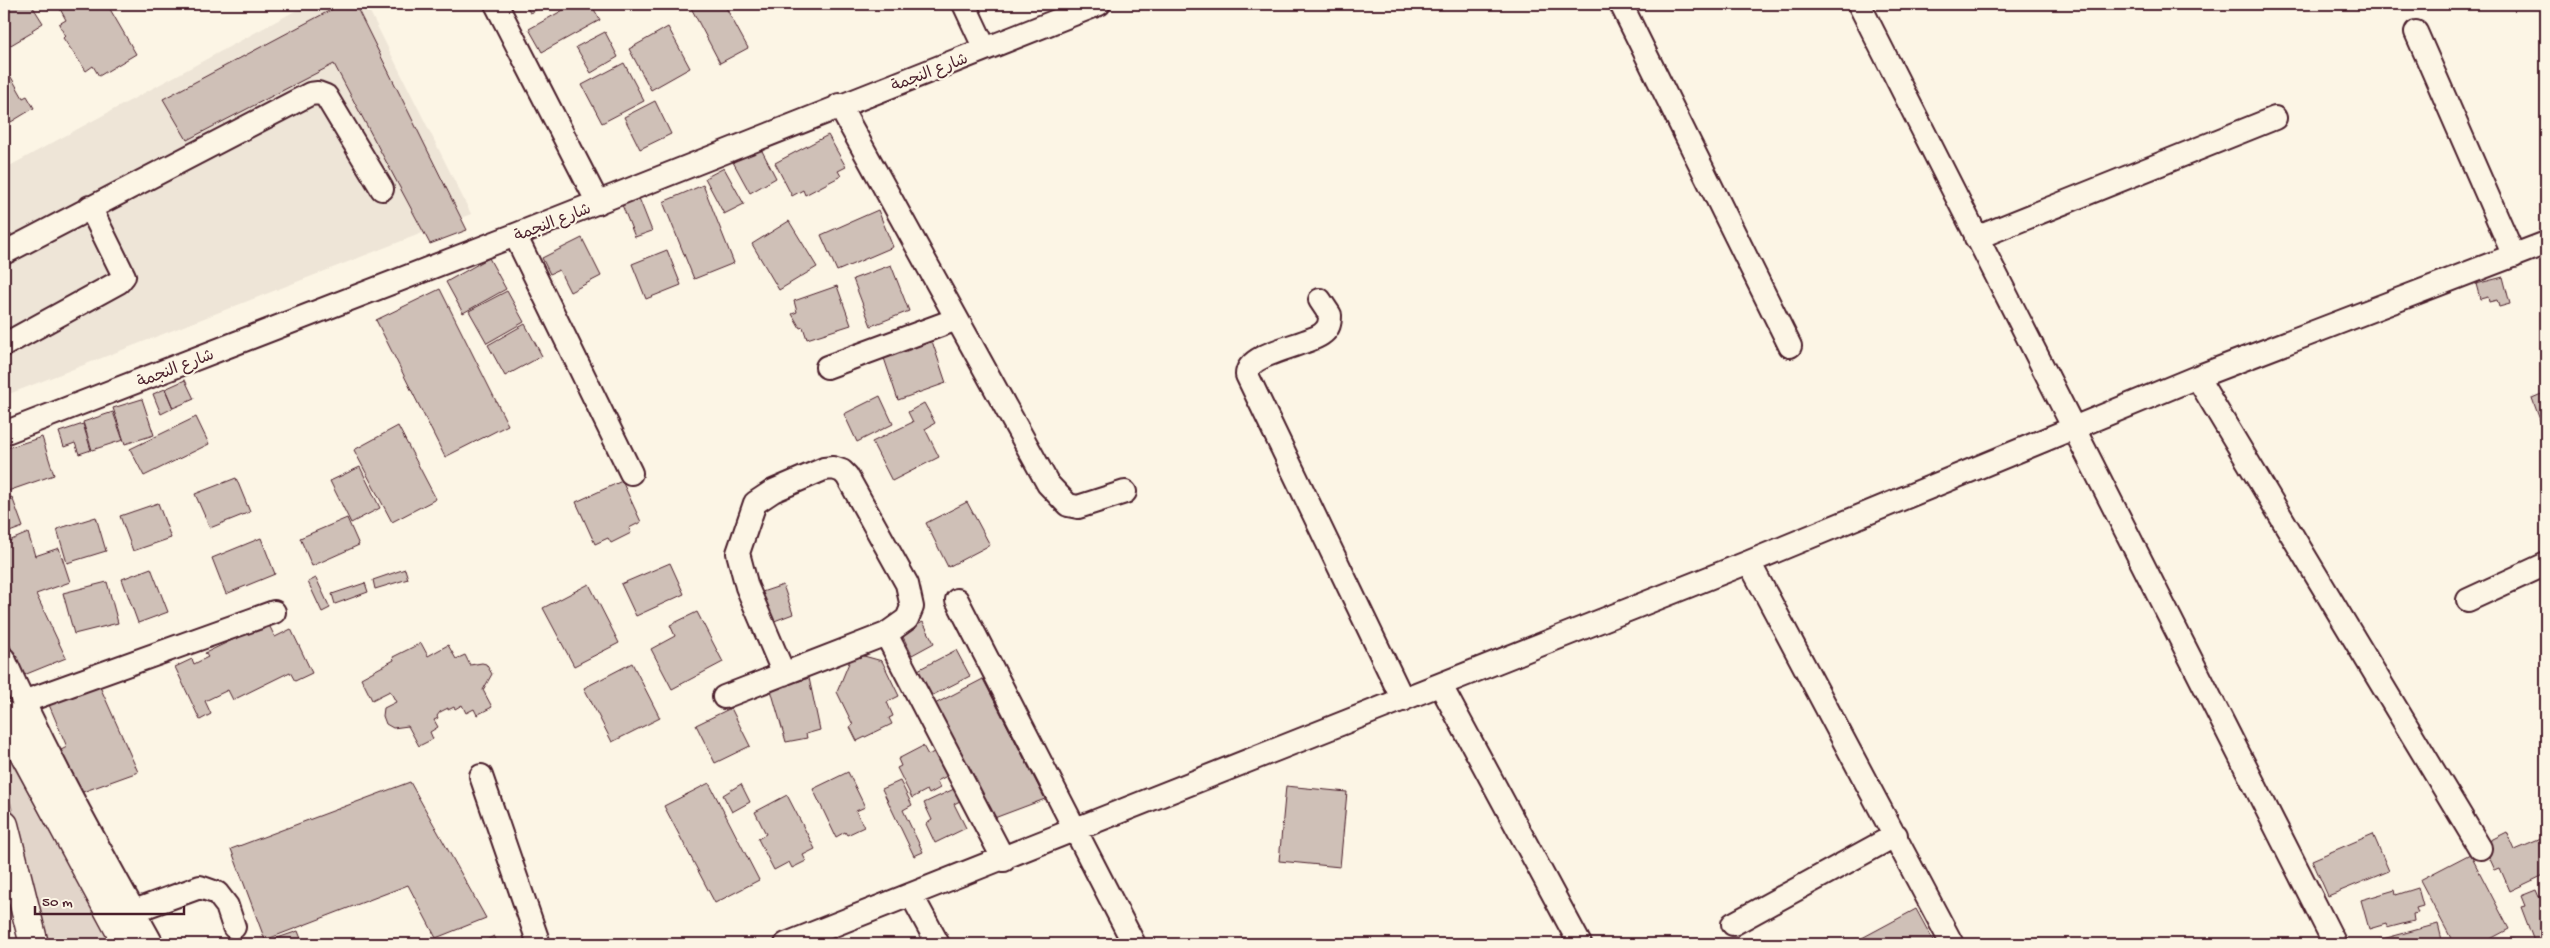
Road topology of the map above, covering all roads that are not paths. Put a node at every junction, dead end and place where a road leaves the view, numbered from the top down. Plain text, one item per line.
1 (496, 4) edge
2 (964, 4) edge
3 (1096, 4) edge
4 (1621, 4) edge
5 (1859, 4) edge
6 (2416, 32) dead end
7 (985, 49) junction
8 (839, 105) junction
9 (2275, 118) dead end
10 (382, 189) dead end
11 (598, 203) junction
12 (90, 207) junction
13 (515, 235) junction
14 (1976, 238) junction
15 (2546, 243) edge
16 (4, 253) edge
17 (2514, 256) junction
18 (1320, 300) dead end
19 (957, 319) junction
20 (4, 345) edge
21 (1790, 346) dead end
22 (827, 366) dead end
23 (2197, 377) junction
24 (2074, 428) junction
25 (4, 433) edge
26 (631, 473) dead end
27 (1125, 492) dead end
28 (1749, 562) junction
29 (2546, 564) edge
30 (957, 600) dead end
31 (2468, 600) dead end
32 (274, 612) dead end
33 (886, 634) junction
34 (4, 659) edge
35 (784, 674) junction
36 (1441, 686) junction
37 (724, 696) dead end
38 (1403, 700) junction
39 (13, 709) edge
40 (481, 776) dead end
41 (4, 825) edge
42 (1075, 831) junction
43 (1896, 835) junction
44 (2480, 848) dead end
45 (1004, 860) junction
46 (912, 896) junction
47 (134, 911) junction
48 (1733, 924) dead end
49 (234, 927) dead end
50 (34, 944) edge
51 (127, 944) edge
52 (152, 944) edge
53 (539, 944) edge
54 (786, 944) edge
55 (938, 944) edge
56 (1134, 944) edge
57 (1580, 944) edge
58 (1952, 944) edge
59 (2335, 944) edge

1 - 11 street
2 - 7 street
3 - 7 street, شارع النجمة
4 - 21 street
5 - 14 street
6 - 17 street
7 - 8 street, شارع النجمة
8 - 11 street, شارع النجمة
8 - 19 street
9 - 14 street
10 - 12 street
11 - 13 street, شارع النجمة
12 - 16 street
12 - 20 street
13 - 25 street, شارع النجمة
13 - 26 street
14 - 24 street
15 - 17 street
17 - 23 street
18 - 38 street
19 - 22 street
19 - 27 street
23 - 24 street
23 - 44 street
24 - 28 street
24 - 59 street
28 - 36 street
28 - 43 street
29 - 31 street
30 - 42 street
32 - 39 street
33 - 35 street
33 - 35 street
33 - 45 street
34 - 39 street
35 - 37 street
36 - 38 street
36 - 57 street
38 - 42 street
39 - 47 street
39 - 51 highway
40 - 53 street
41 - 50 highway
42 - 45 street
42 - 56 street
43 - 48 street
43 - 58 street
45 - 46 street
46 - 54 street
46 - 55 street
47 - 49 street
47 - 52 street

